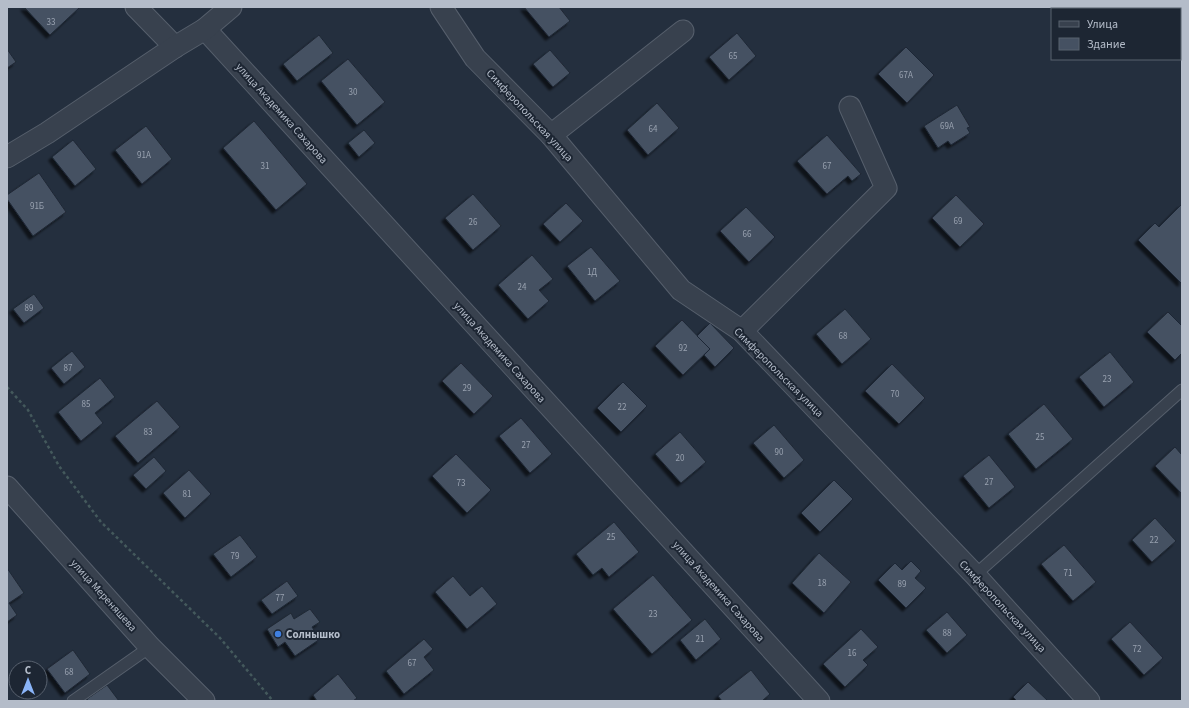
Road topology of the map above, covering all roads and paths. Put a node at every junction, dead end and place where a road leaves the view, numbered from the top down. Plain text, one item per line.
1 (136, 7) edge
2 (232, 7) edge
3 (441, 7) edge
4 (205, 29) junction
5 (683, 31) dead end
6 (175, 47) junction
7 (850, 107) dead end
8 (551, 135) junction
9 (7, 157) edge
10 (742, 331) junction
11 (7, 387) edge
12 (1182, 390) edge
13 (7, 487) edge
14 (975, 575) junction
15 (150, 647) junction
16 (73, 701) edge
17 (204, 701) edge
18 (273, 701) edge
19 (819, 701) edge
20 (1090, 701) edge

1 - 6 street
2 - 4 street
3 - 8 street, Симферопольская улица
4 - 6 street
4 - 19 street, улица Академика Сахарова
5 - 8 street
6 - 9 street
7 - 10 street
8 - 10 street, Симферопольская улица
10 - 14 street, Симферопольская улица
11 - 18 path
12 - 14 lane
13 - 15 street, улица Мереняшева
14 - 20 street, Симферопольская улица
15 - 16 lane
15 - 17 street, улица Мереняшева

